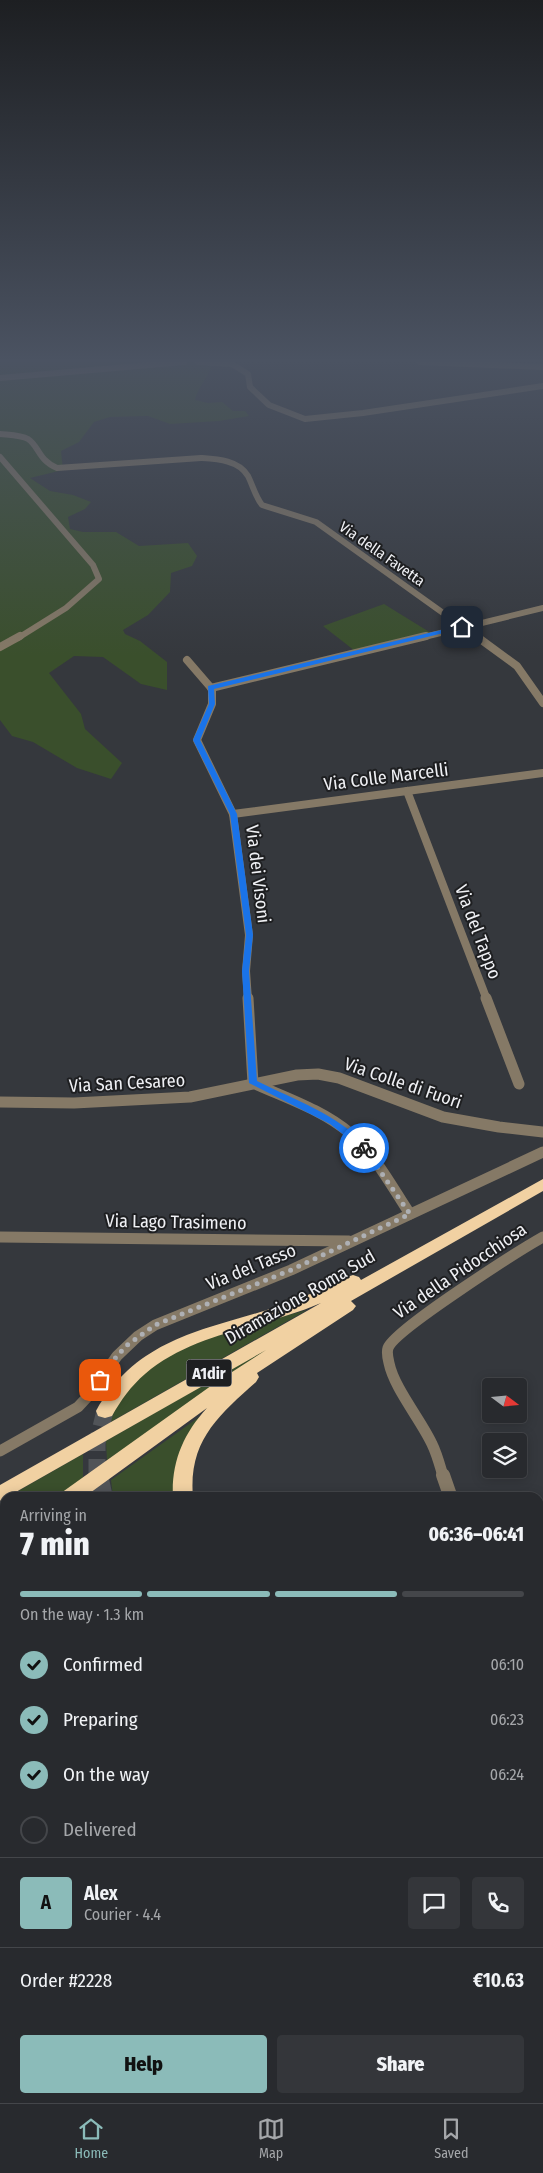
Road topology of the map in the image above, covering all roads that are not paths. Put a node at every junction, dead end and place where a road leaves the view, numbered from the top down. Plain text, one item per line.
1 (4, 460) edge
2 (45, 460) edge
3 (175, 460) edge
4 (223, 460) edge
5 (543, 608) edge
6 (462, 627) junction
7 (0, 647) edge
8 (187, 660) dead end
9 (211, 688) junction
10 (543, 703) edge
11 (543, 773) edge
12 (407, 791) junction
13 (233, 814) junction
14 (253, 1083) junction
15 (519, 1084) dead end
16 (0, 1102) edge
17 (543, 1132) edge
18 (543, 1152) edge
19 (543, 1184) edge
20 (543, 1194) edge
21 (410, 1214) junction
22 (0, 1237) edge
23 (543, 1237) edge
24 (351, 1241) junction
25 (419, 1254) junction
26 (298, 1337) junction
27 (105, 1411) tunnel mouth
28 (0, 1452) edge
29 (3, 1492) edge
30 (76, 1492) edge
31 (182, 1492) edge
32 (449, 1492) edge

1 - 7 street
2 - 3 street, Via della Favetta
4 - 6 street, Via della Favetta
5 - 6 street
6 - 9 street
6 - 10 street, Via della Favetta
8 - 9 street
9 - 13 street, Via dei Visoni
11 - 12 street, Via Colle Marcelli
12 - 13 street, Via Colle Marcelli
12 - 15 street, Via del Tappo
13 - 14 street, Via dei Visoni
14 - 16 street, Via San Cesareo
14 - 17 street, Via Colle di Fuori
14 - 21 street
18 - 21 street, Via del Tasso
19 - 25 highway, Diramazione Roma Sud / A1dir
20 - 26 highway, Diramazione Roma Sud / A1dir
21 - 24 street, Via del Tasso
22 - 24 street, Via Lago Trasimeno
23 - 32 street, Via della Pidocchiosa
24 - 28 street, Via del Tasso
25 - 27 highway
25 - 29 highway, Diramazione Roma Sud / A1dir
26 - 30 highway, A1dir
26 - 31 highway

